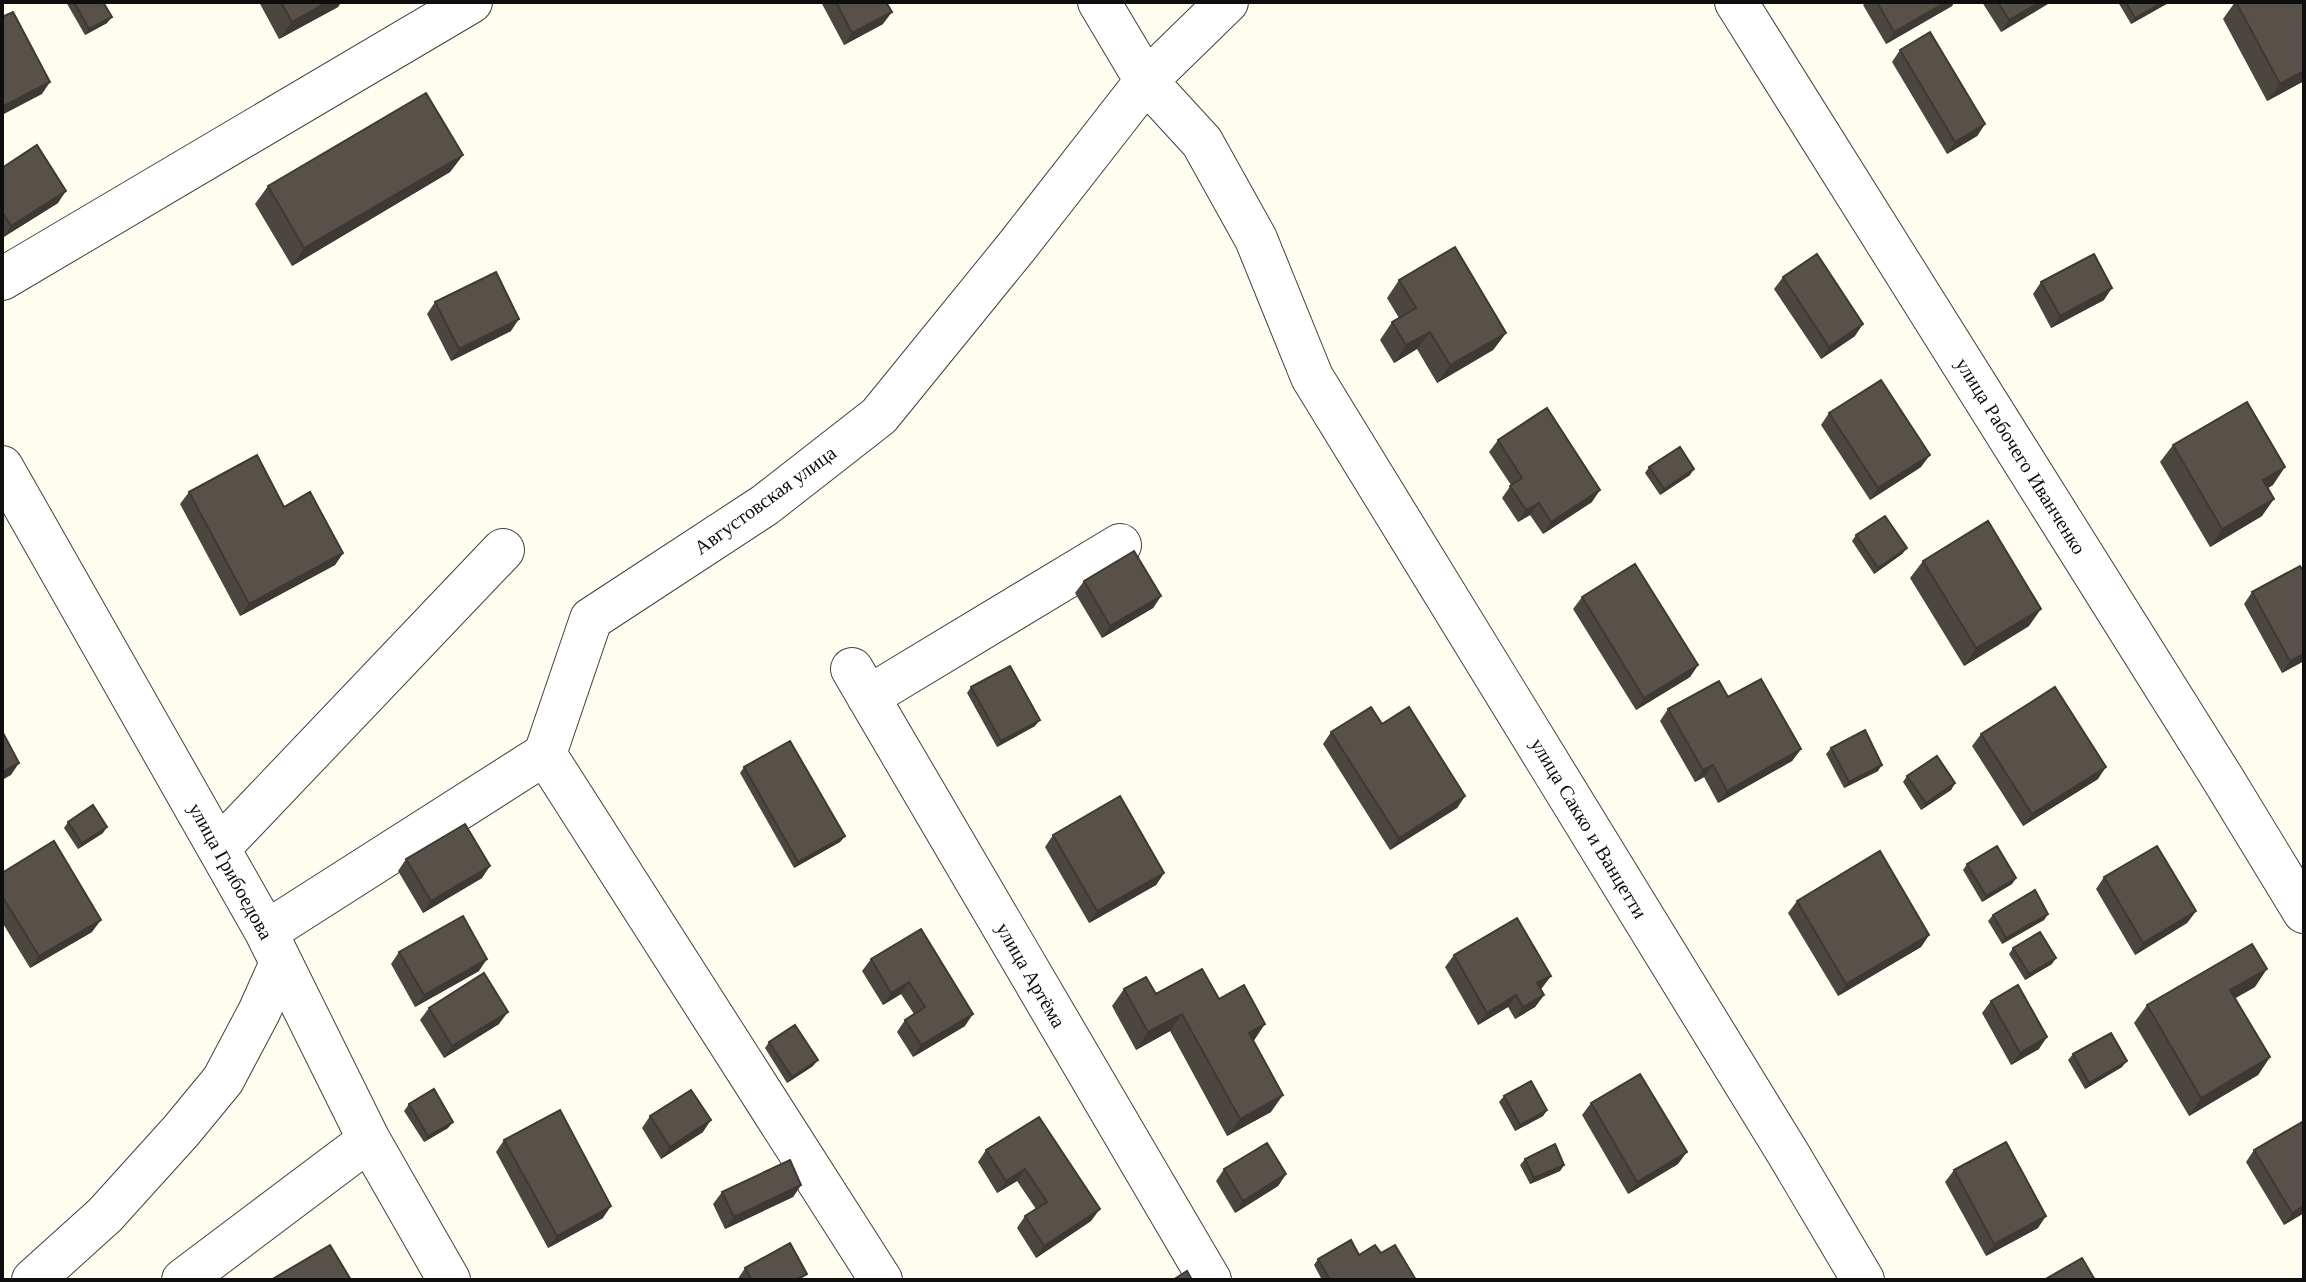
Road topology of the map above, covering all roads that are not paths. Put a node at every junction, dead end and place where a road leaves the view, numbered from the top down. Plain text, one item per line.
1 (1099, 2) edge
2 (1227, 2) edge
3 (1736, 2) edge
4 (462, 4) edge
5 (1146, 81) junction
6 (2, 279) edge
7 (2, 467) edge
8 (1120, 545) dead end
9 (503, 550) dead end
10 (545, 754) junction
11 (219, 848) junction
12 (2304, 912) edge
13 (274, 947) junction
14 (369, 1140) junction
15 (33, 1280) edge
16 (183, 1280) edge
17 (449, 1280) edge
18 (881, 1280) edge
19 (1210, 1280) edge
20 (1863, 1280) edge

1 - 5 street, улица Сакко и Ванцетти
2 - 5 street, Августовская улица
3 - 12 street, улица Рабочего Иванченко
4 - 6 street
5 - 10 street, Августовская улица
5 - 20 street, улица Сакко и Ванцетти
7 - 11 street, улица Грибоедова
8 - 19 street, улица Артёма
9 - 11 street
10 - 13 street
10 - 18 street
11 - 13 street, улица Грибоедова
13 - 14 street, улица Грибоедова
13 - 15 street
14 - 16 street
14 - 17 street, улица Грибоедова

